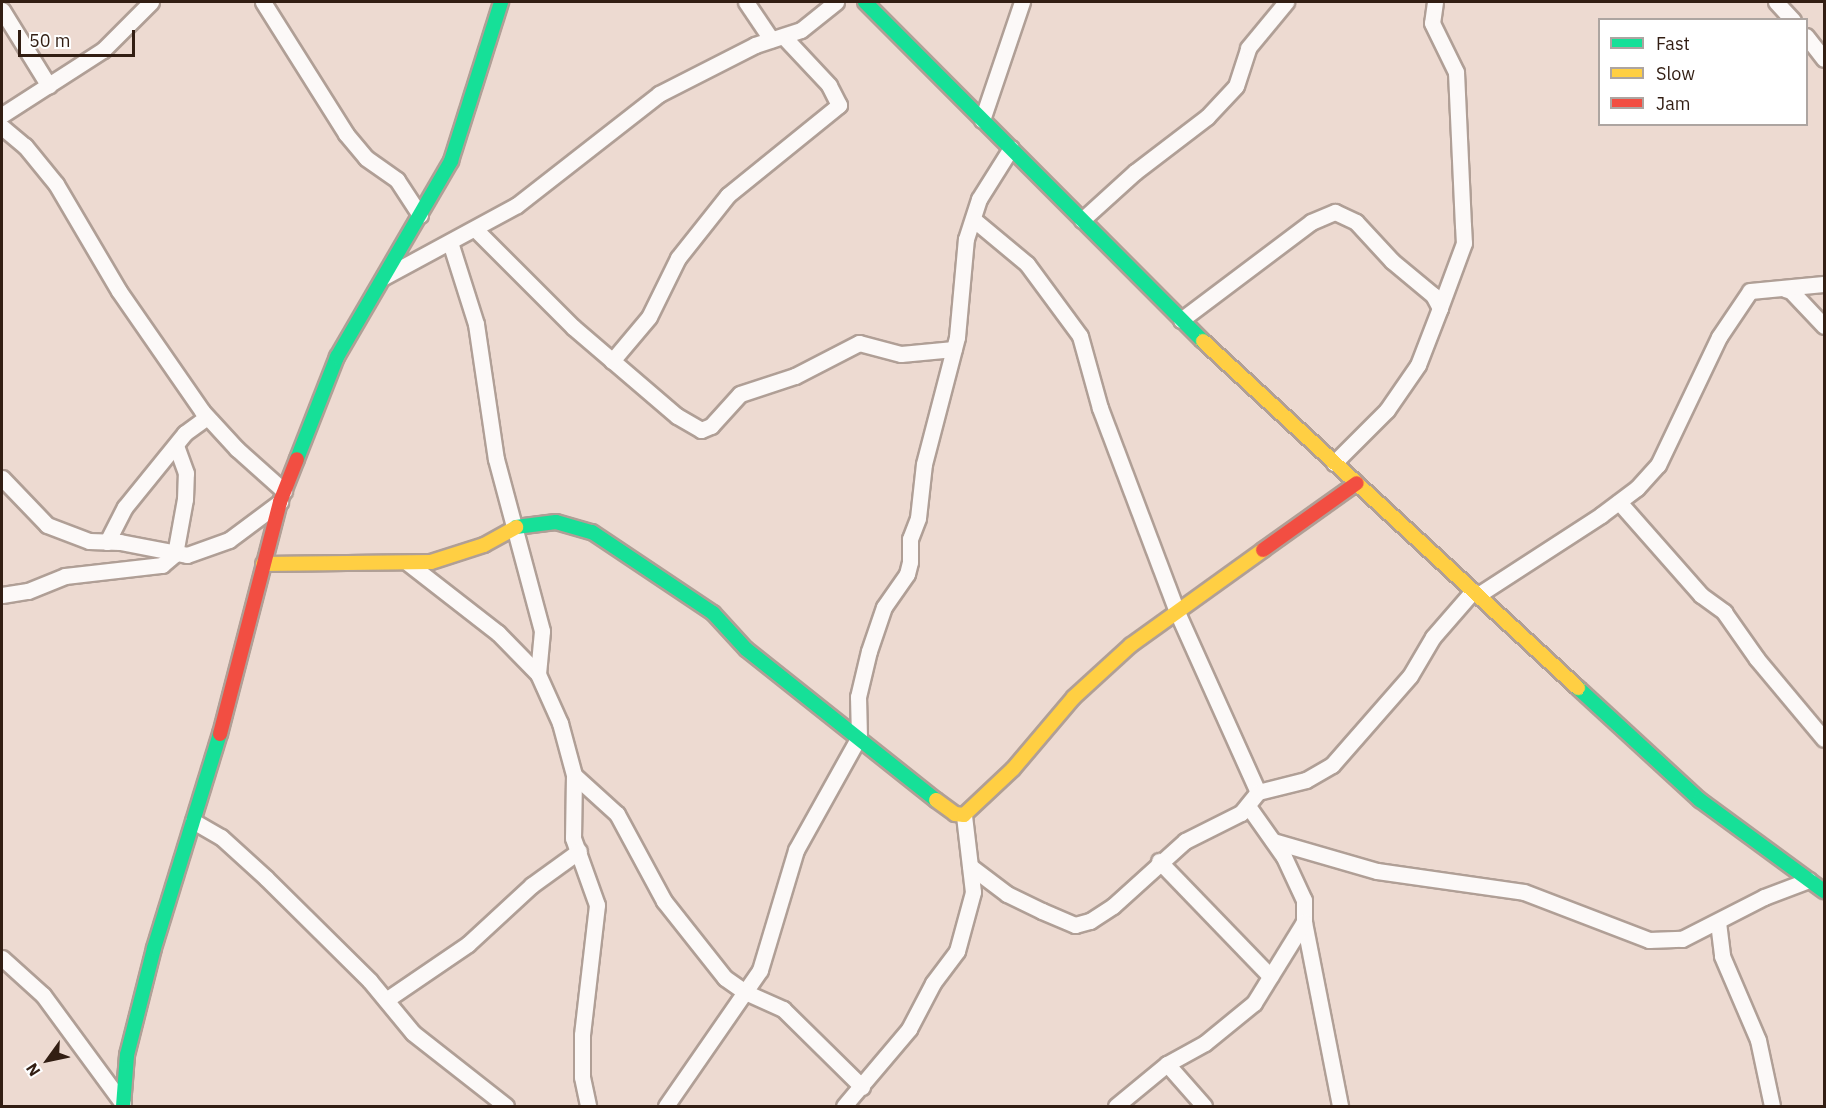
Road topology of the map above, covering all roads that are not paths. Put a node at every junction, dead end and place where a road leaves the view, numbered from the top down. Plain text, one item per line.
1 (151, 2) edge
2 (263, 2) edge
3 (501, 2) edge
4 (746, 2) edge
5 (836, 2) edge
6 (865, 2) edge
7 (1022, 2) edge
8 (1286, 2) edge
9 (1435, 2) edge
10 (1776, 2) edge
11 (2, 10) edge
12 (1791, 18) edge
13 (778, 39) junction
14 (1808, 39) edge
15 (1824, 59) edge
16 (49, 86) junction
17 (2, 115) edge
18 (982, 120) junction
19 (2, 127) edge
20 (1011, 148) junction
21 (420, 215) junction
22 (973, 219) junction
23 (1082, 220) junction
24 (475, 229) junction
25 (450, 242) junction
26 (384, 277) junction
27 (1824, 284) edge
28 (1785, 290) junction
29 (1440, 308) junction
30 (1180, 320) junction
31 (1824, 326) edge
32 (954, 349) junction
33 (612, 361) junction
34 (207, 417) junction
35 (176, 446) junction
36 (1334, 463) junction
37 (2, 478) edge
38 (1357, 483) junction
39 (282, 496) junction
40 (1618, 502) junction
41 (515, 527) junction
42 (107, 542) junction
43 (175, 554) junction
44 (408, 563) junction
45 (263, 564) junction
46 (1475, 593) junction
47 (2, 595) edge
48 (1177, 612) junction
49 (537, 674) junction
50 (859, 737) junction
51 (1824, 739) edge
52 (574, 775) junction
53 (1258, 792) junction
54 (1248, 806) junction
55 (964, 815) junction
56 (193, 821) junction
57 (1273, 841) junction
58 (579, 851) junction
59 (1159, 861) junction
60 (970, 866) junction
61 (1809, 880) junction
62 (1824, 891) edge
63 (1304, 922) junction
64 (1718, 922) junction
65 (2, 958) edge
66 (1270, 976) junction
67 (745, 992) junction
68 (386, 1000) junction
69 (1167, 1064) junction
70 (862, 1087) junction
71 (123, 1105) edge
72 (506, 1107) edge
73 (588, 1107) edge
74 (666, 1107) edge
75 (844, 1107) edge
76 (1116, 1107) edge
77 (1204, 1107) edge
78 (1340, 1107) edge
79 (1772, 1107) edge

1 - 16 street
2 - 21 street
3 - 21 street
4 - 13 street
5 - 13 street
6 - 18 street
7 - 18 street
8 - 23 street
9 - 29 street
10 - 12 street
11 - 16 street
13 - 24 street
13 - 33 street
14 - 15 street
16 - 17 street
18 - 20 street
19 - 34 street
20 - 22 street
20 - 23 street
21 - 26 street
22 - 32 street
22 - 48 street
23 - 30 street
24 - 25 street
24 - 33 street
25 - 26 street
25 - 41 street
26 - 39 street
27 - 28 street
28 - 31 street
28 - 40 street
29 - 30 street
29 - 36 street
30 - 36 street
32 - 33 street
32 - 50 street
34 - 35 street
34 - 39 street
35 - 42 street
35 - 43 street
36 - 38 street
37 - 42 street
38 - 46 street
38 - 48 street
39 - 43 street
39 - 45 street
40 - 46 street
40 - 51 street
41 - 44 street
41 - 49 street
41 - 50 street
42 - 43 street
43 - 47 street
44 - 45 street
44 - 49 street
45 - 56 street
46 - 53 street
46 - 61 street
48 - 53 street
48 - 55 street
49 - 52 street
50 - 55 street
50 - 67 street
52 - 58 street
52 - 67 street
53 - 54 street
54 - 57 street
54 - 59 street
55 - 60 street
56 - 68 street
56 - 71 street
57 - 63 street
57 - 64 street
58 - 68 street
58 - 73 street
59 - 60 street
59 - 66 street
60 - 70 street
61 - 62 street
61 - 64 street
63 - 66 street
63 - 78 street
64 - 79 street
65 - 71 street
66 - 69 street
67 - 70 street
67 - 74 street
68 - 72 street
69 - 76 street
69 - 77 street
70 - 75 street

